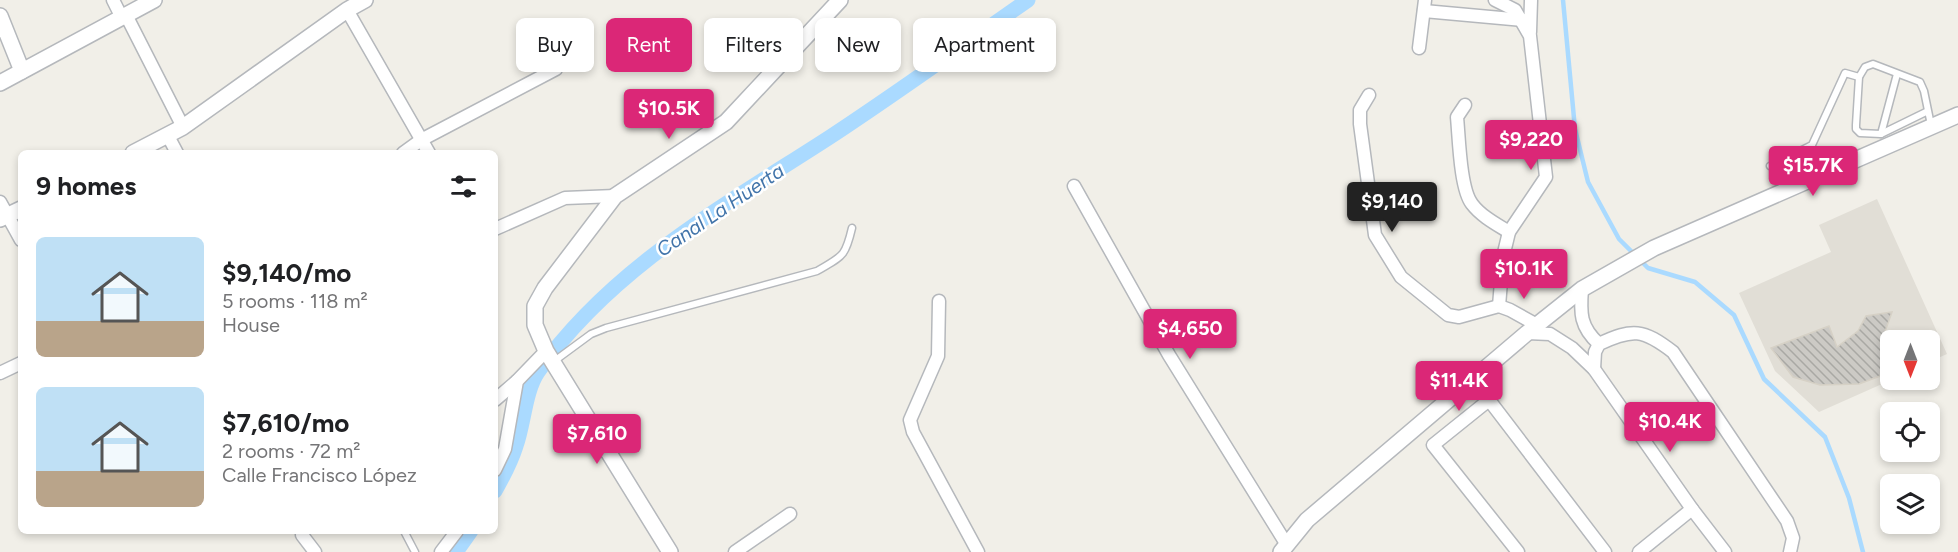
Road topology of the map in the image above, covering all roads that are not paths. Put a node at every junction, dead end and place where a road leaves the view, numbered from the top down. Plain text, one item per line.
1 (113, 0) edge
2 (154, 0) edge
3 (365, 0) edge
4 (840, 0) edge
5 (1495, 0) edge
6 (1531, 0) edge
7 (345, 5) edge
8 (1425, 6) edge
9 (0, 16) edge
10 (124, 17) junction
11 (1523, 20) junction
12 (1530, 36) junction
13 (1419, 48) dead end
14 (22, 71) junction
15 (550, 72) edge
16 (1897, 74) junction
17 (1859, 77) junction
18 (0, 83) edge
19 (1369, 95) dead end
20 (1465, 105) dead end
21 (1928, 111) junction
22 (1958, 116) edge
23 (183, 127) junction
24 (1931, 127) junction
25 (1881, 134) junction
26 (168, 136) junction
27 (421, 140) junction
28 (139, 150) edge
29 (175, 150) edge
30 (407, 150) edge
31 (427, 150) edge
32 (1770, 166) dead end
33 (1074, 186) dead end
34 (615, 196) junction
35 (7, 212) edge
36 (498, 228) edge
37 (852, 228) dead end
38 (1509, 232) junction
39 (18, 234) edge
40 (1582, 289) junction
41 (939, 301) dead end
42 (1499, 306) junction
43 (1532, 329) junction
44 (1599, 344) junction
45 (549, 357) junction
46 (18, 364) edge
47 (1594, 369) junction
48 (0, 373) edge
49 (1473, 379) junction
50 (518, 381) junction
51 (498, 397) edge
52 (1489, 400) junction
53 (498, 464) edge
54 (1692, 509) junction
55 (790, 514) dead end
56 (406, 534) edge
57 (455, 534) edge
58 (302, 535) dead end
59 (1284, 548) edge
60 (315, 552) edge
61 (415, 552) edge
62 (441, 552) edge
63 (670, 552) edge
64 (735, 552) edge
65 (978, 552) edge
66 (1518, 552) edge
67 (1605, 552) edge
68 (1639, 552) edge
69 (1725, 552) edge
70 (1790, 552) edge

1 - 10 street
2 - 10 street
3 - 7 street
4 - 34 street
5 - 11 street
6 - 12 street
7 - 23 street
7 - 27 street
8 - 11 street
8 - 13 street
9 - 14 street
10 - 14 street
10 - 23 street
11 - 12 street
12 - 38 street
14 - 18 street
15 - 27 street
16 - 17 lane
16 - 21 lane
16 - 25 lane
17 - 25 lane
17 - 32 lane
19 - 42 street
20 - 38 street
21 - 24 lane
21 - 25 lane
22 - 24 street
23 - 26 street
24 - 40 street
26 - 28 street
26 - 29 street
27 - 30 street
27 - 31 street
33 - 59 street
34 - 36 street
34 - 45 street
35 - 39 street
37 - 45 lane
38 - 42 street
40 - 43 street
40 - 44 street
41 - 65 street
42 - 43 street
43 - 47 street
43 - 49 street
44 - 47 street
44 - 70 street
45 - 50 street
45 - 63 street
46 - 48 street
47 - 54 street
49 - 52 street
49 - 59 street
50 - 51 street
50 - 53 street
52 - 66 street
52 - 67 street
54 - 68 street
54 - 69 street
55 - 64 street
56 - 61 lane
57 - 62 street
58 - 60 street

